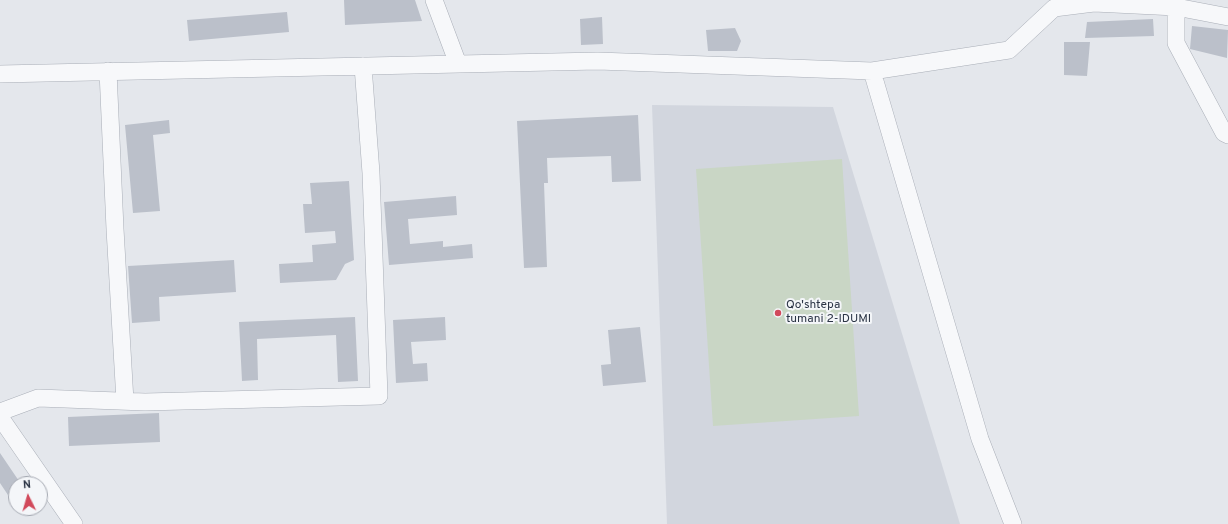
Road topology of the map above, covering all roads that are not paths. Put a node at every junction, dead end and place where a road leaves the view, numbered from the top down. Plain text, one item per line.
1 (434, 0) edge
2 (1176, 7) junction
3 (1228, 17) edge
4 (458, 64) junction
5 (363, 66) junction
6 (872, 70) junction
7 (108, 71) junction
8 (0, 74) edge
9 (1228, 135) edge
10 (125, 401) junction
11 (0, 412) edge
12 (0, 417) edge
13 (74, 524) edge
14 (1013, 524) edge

1 - 4 street
2 - 3 street
2 - 6 street
2 - 9 street
4 - 5 street
4 - 6 street
5 - 7 street
5 - 10 street
6 - 14 street
7 - 8 street
7 - 10 street
10 - 11 street
12 - 13 street

